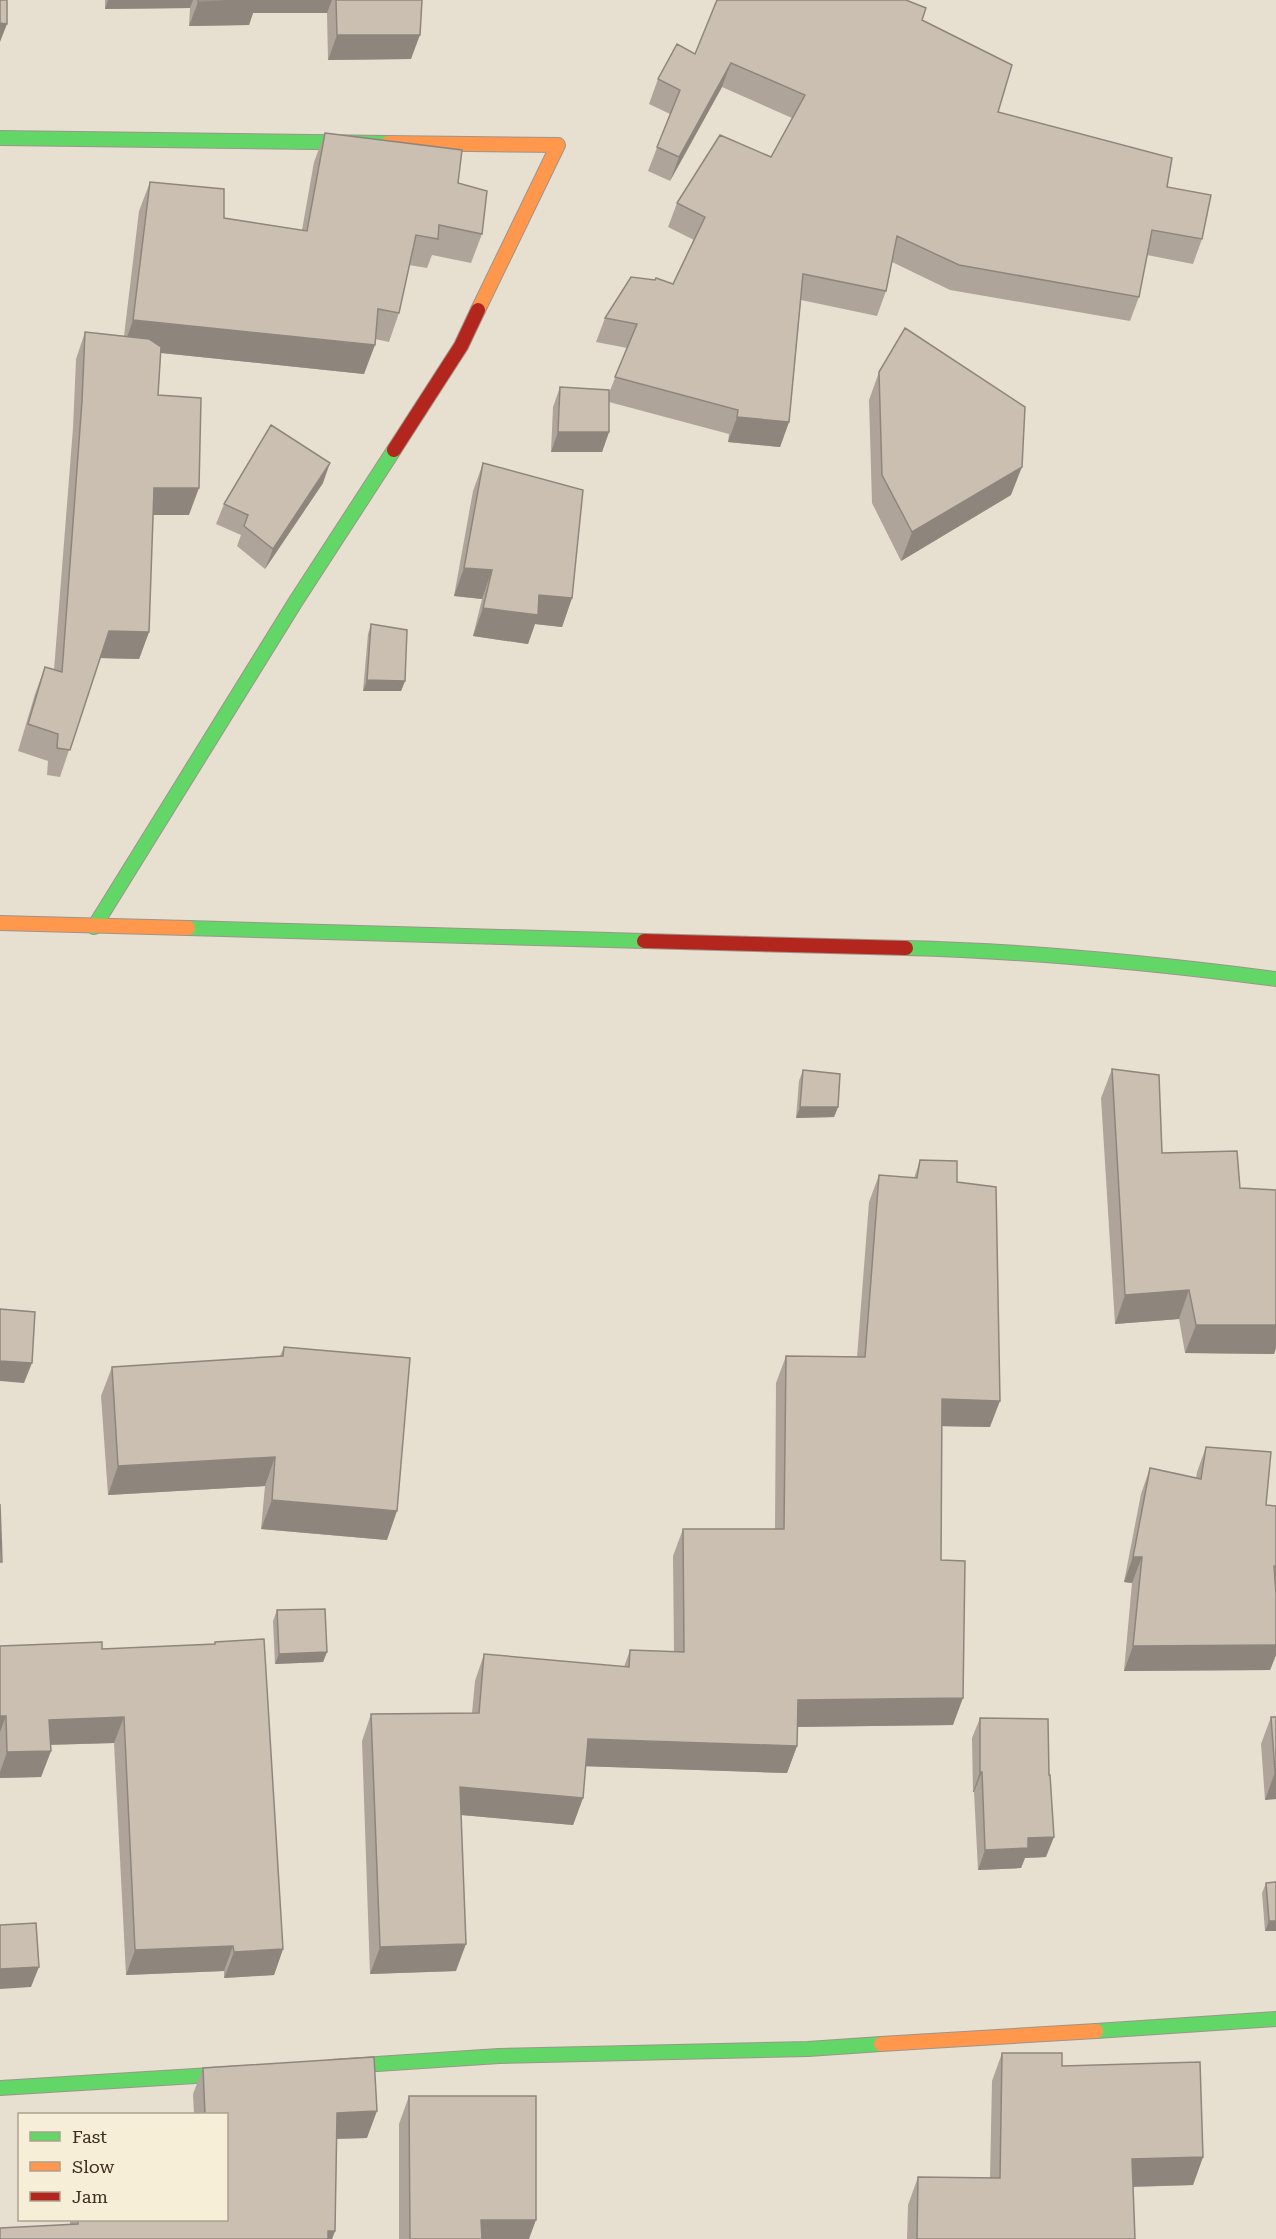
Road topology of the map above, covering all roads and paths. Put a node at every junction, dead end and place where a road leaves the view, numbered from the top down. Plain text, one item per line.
1 (0, 138) edge
2 (0, 923) edge
3 (94, 927) junction
4 (1276, 979) edge
5 (1276, 2019) edge
6 (323, 2068) edge
7 (252, 2072) edge
8 (0, 2088) edge

1 - 3 street
2 - 3 street
3 - 4 street
5 - 6 street
7 - 8 street

